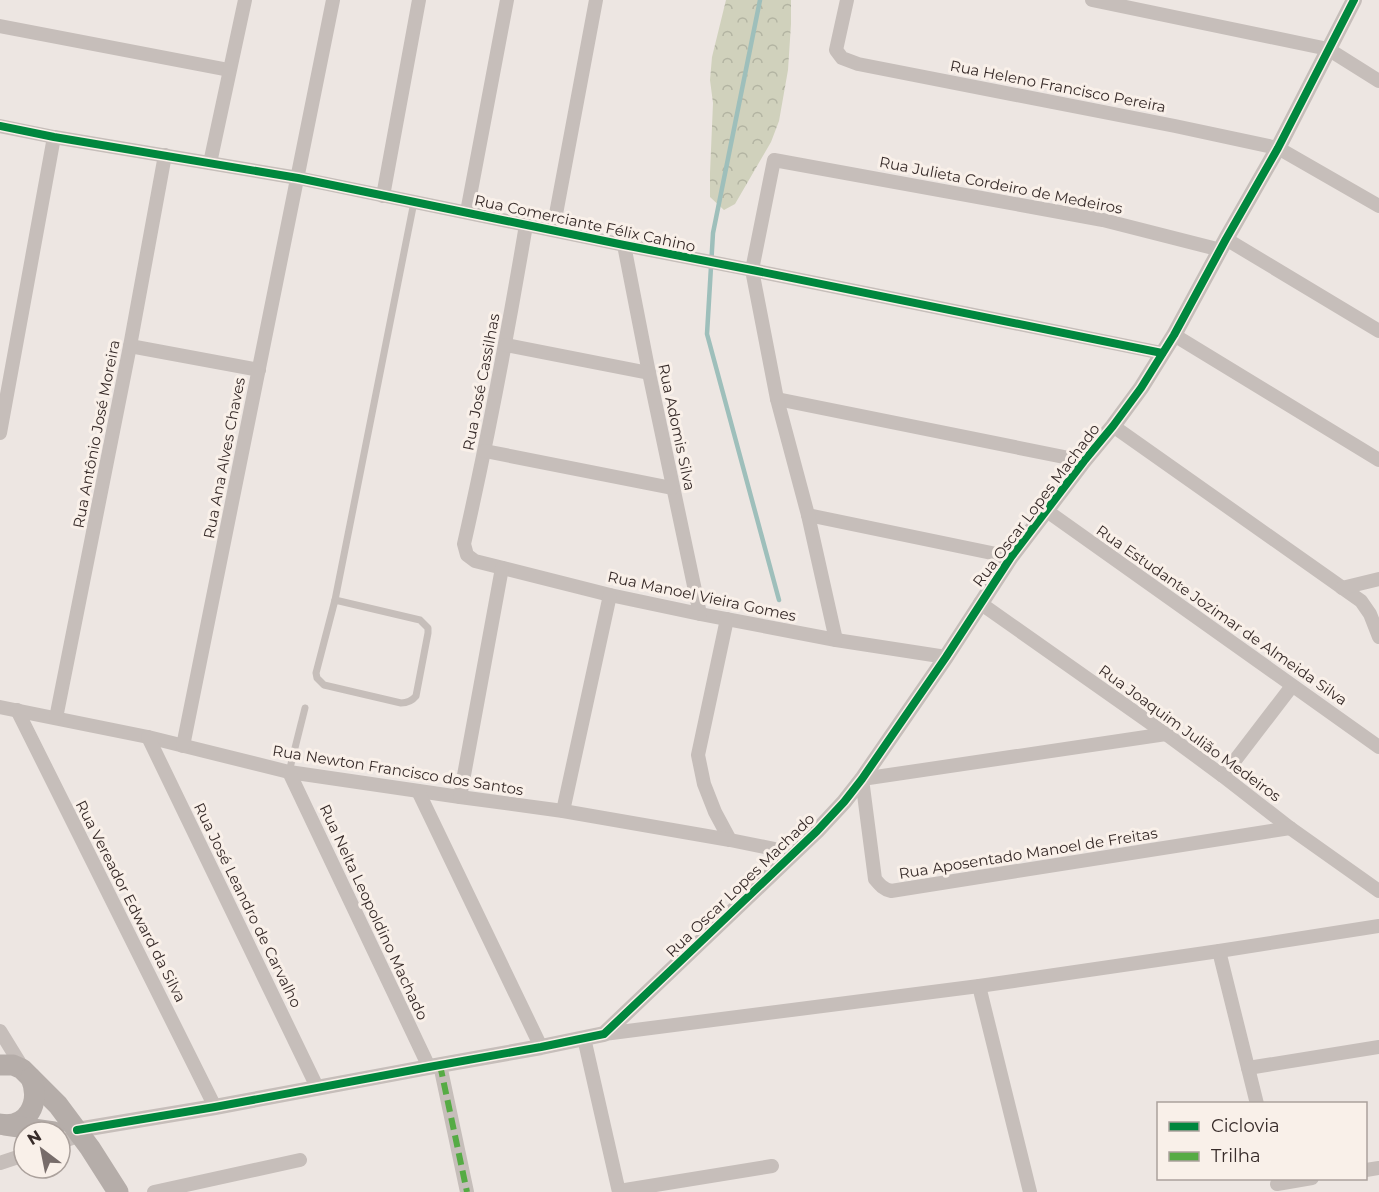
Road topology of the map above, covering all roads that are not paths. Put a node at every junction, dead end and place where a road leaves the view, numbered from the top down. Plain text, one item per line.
1 (244, 0) edge
2 (333, 0) edge
3 (419, 0) edge
4 (507, 0) edge
5 (596, 0) edge
6 (847, 0) edge
7 (1092, 0) edge
8 (1354, 0) edge
9 (0, 26) edge
10 (1328, 49) junction
11 (229, 70) junction
12 (1379, 81) edge
13 (0, 126) edge
14 (54, 136) junction
15 (1278, 148) junction
16 (165, 155) junction
17 (210, 163) junction
18 (298, 178) junction
19 (383, 196) junction
20 (414, 202) junction
21 (1379, 206) edge
22 (467, 212) junction
23 (526, 225) junction
24 (554, 230) junction
25 (624, 245) junction
26 (1223, 245) junction
27 (752, 270) junction
28 (1379, 331) edge
29 (1174, 335) junction
30 (506, 345) junction
31 (130, 346) junction
32 (1162, 353) junction
33 (259, 370) junction
34 (649, 373) junction
35 (777, 399) junction
36 (1113, 426) junction
37 (0, 433) edge
38 (485, 451) junction
39 (1376, 458) edge
40 (1084, 461) junction
41 (672, 488) junction
42 (1047, 511) junction
43 (808, 515) junction
44 (464, 544) joint
45 (1011, 557) junction
46 (502, 568) junction
47 (1379, 579) edge
48 (1342, 588) junction
49 (610, 595) junction
50 (335, 600) junction
51 (980, 603) junction
52 (700, 614) junction
53 (727, 619) junction
54 (1379, 636) edge
55 (836, 640) junction
56 (946, 657) junction
57 (1292, 686) junction
58 (0, 707) edge
59 (305, 708) dead end
60 (17, 710) junction
61 (56, 718) junction
62 (1166, 734) junction
63 (148, 737) junction
64 (183, 746) junction
65 (1379, 747) edge
66 (289, 772) junction
67 (1223, 776) junction
68 (862, 779) junction
69 (418, 791) junction
70 (460, 797) junction
71 (563, 810) junction
72 (1290, 828) junction
73 (730, 840) junction
74 (794, 853) junction
75 (1379, 891) edge
76 (1379, 926) edge
77 (1219, 951) junction
78 (979, 986) junction
79 (0, 1032) edge
80 (604, 1034) junction
81 (584, 1038) junction
82 (541, 1047) junction
83 (1379, 1047) edge
84 (0, 1053) edge
85 (0, 1065) edge
86 (434, 1066) junction
87 (1248, 1068) junction
88 (28, 1074) junction
89 (317, 1087) junction
90 (1256, 1102) edge
91 (215, 1107) junction
92 (61, 1120) edge
93 (2, 1124) edge
94 (72, 1134) edge
95 (72, 1139) edge
96 (300, 1160) dead end
97 (772, 1166) dead end
98 (1306, 1180) edge
99 (1277, 1185) edge
100 (619, 1191) edge
101 (117, 1192) edge
102 (154, 1192) edge
103 (467, 1192) edge
104 (1030, 1192) edge

1 - 11 street
2 - 18 street, Rua Ana Alves Chaves
3 - 19 street
4 - 22 street
5 - 24 street
6 - 15 street, Rua Heleno Francisco Pereira
7 - 10 street
8 - 10 street, Rua Oscar Lopes Machado
9 - 11 street
10 - 12 street
10 - 15 street, Rua Oscar Lopes Machado
11 - 17 street
13 - 14 street, Rua Comerciante Félix Cahino
14 - 16 street, Rua Comerciante Félix Cahino
14 - 37 street
15 - 21 street, Rua Heleno Francisco Pereira
15 - 26 street, Rua Oscar Lopes Machado
16 - 17 street, Rua Comerciante Félix Cahino
16 - 31 street, Rua Antônio José Moreira
17 - 18 street, Rua Comerciante Félix Cahino
18 - 19 street, Rua Comerciante Félix Cahino
18 - 33 street, Rua Ana Alves Chaves
19 - 20 street, Rua Comerciante Félix Cahino
20 - 22 street, Rua Comerciante Félix Cahino
20 - 50 lane
22 - 23 street, Rua Comerciante Félix Cahino
23 - 24 street, Rua Comerciante Félix Cahino
23 - 30 street, Rua José Cassilhas
24 - 25 street, Rua Comerciante Félix Cahino
25 - 27 street, Rua Comerciante Félix Cahino
25 - 34 street, Rua Adomis Silva
26 - 27 street, Rua Julieta Cordeiro de Medeiros
26 - 28 street, Rua Julieta Cordeiro de Medeiros
26 - 29 street, Rua Oscar Lopes Machado
27 - 32 street, Rua Comerciante Félix Cahino
27 - 35 street
29 - 32 street, Rua Oscar Lopes Machado
29 - 39 street
30 - 34 street
30 - 38 street, Rua José Cassilhas
31 - 33 street
31 - 61 street, Rua Antônio José Moreira
32 - 36 street, Rua Oscar Lopes Machado
33 - 64 street, Rua Ana Alves Chaves
34 - 41 street, Rua Adomis Silva
35 - 40 street
35 - 43 street
36 - 40 street, Rua Oscar Lopes Machado
36 - 48 street
38 - 41 street
38 - 44 street, Rua José Cassilhas
40 - 42 street, Rua Oscar Lopes Machado
41 - 52 street, Rua Adomis Silva
42 - 45 street, Rua Oscar Lopes Machado
42 - 57 street, Rua Estudante Jozimar de Almeida Silva
43 - 45 street
43 - 55 street
44 - 46 street, Rua Manoel Vieira Gomes
45 - 51 street, Rua Oscar Lopes Machado
46 - 49 street, Rua Manoel Vieira Gomes
46 - 70 street
47 - 48 street
48 - 54 street
49 - 52 street, Rua Manoel Vieira Gomes
49 - 71 street
50 - 50 lane
51 - 56 street, Rua Oscar Lopes Machado
51 - 62 street, Rua Joaquim Julião Medeiros
52 - 53 street, Rua Manoel Vieira Gomes
53 - 55 street, Rua Manoel Vieira Gomes
53 - 73 street
55 - 56 street, Rua Manoel Vieira Gomes
56 - 68 street, Rua Oscar Lopes Machado
57 - 65 street, Rua Estudante Jozimar de Almeida Silva
57 - 67 street
58 - 60 street, Rua Newton Francisco dos Santos
59 - 66 lane
60 - 61 street, Rua Newton Francisco dos Santos
60 - 91 street, Rua Vereador Edward da Silva
61 - 63 street, Rua Newton Francisco dos Santos
62 - 67 street, Rua Joaquim Julião Medeiros
62 - 68 street
63 - 64 street, Rua Newton Francisco dos Santos
63 - 89 street, Rua José Leandro de Carvalho
64 - 66 street, Rua Newton Francisco dos Santos
66 - 69 street, Rua Newton Francisco dos Santos
66 - 86 street, Rua Nelta Leopoldino Machado
67 - 72 street, Rua Joaquim Julião Medeiros
68 - 72 street, Rua Aposentado Manoel de Freitas
68 - 74 street, Rua Oscar Lopes Machado
69 - 70 street, Rua Newton Francisco dos Santos
69 - 82 street
70 - 71 street, Rua Newton Francisco dos Santos
71 - 73 street, Rua Newton Francisco dos Santos
72 - 75 street, Rua Joaquim Julião Medeiros
73 - 74 street, Rua Newton Francisco dos Santos
74 - 80 street, Rua Oscar Lopes Machado
76 - 77 street
77 - 78 street
77 - 87 street
78 - 80 street
78 - 104 street
79 - 84 street
79 - 88 street
80 - 81 street
81 - 82 street
81 - 100 street
82 - 86 street
83 - 87 street
85 - 88 main road
86 - 89 street
86 - 103 street, Rua Nelta Leopoldino Machado
87 - 90 street
88 - 92 main road
88 - 93 main road
89 - 91 street
91 - 94 street
95 - 101 main road
96 - 102 street
97 - 100 street
98 - 99 street

